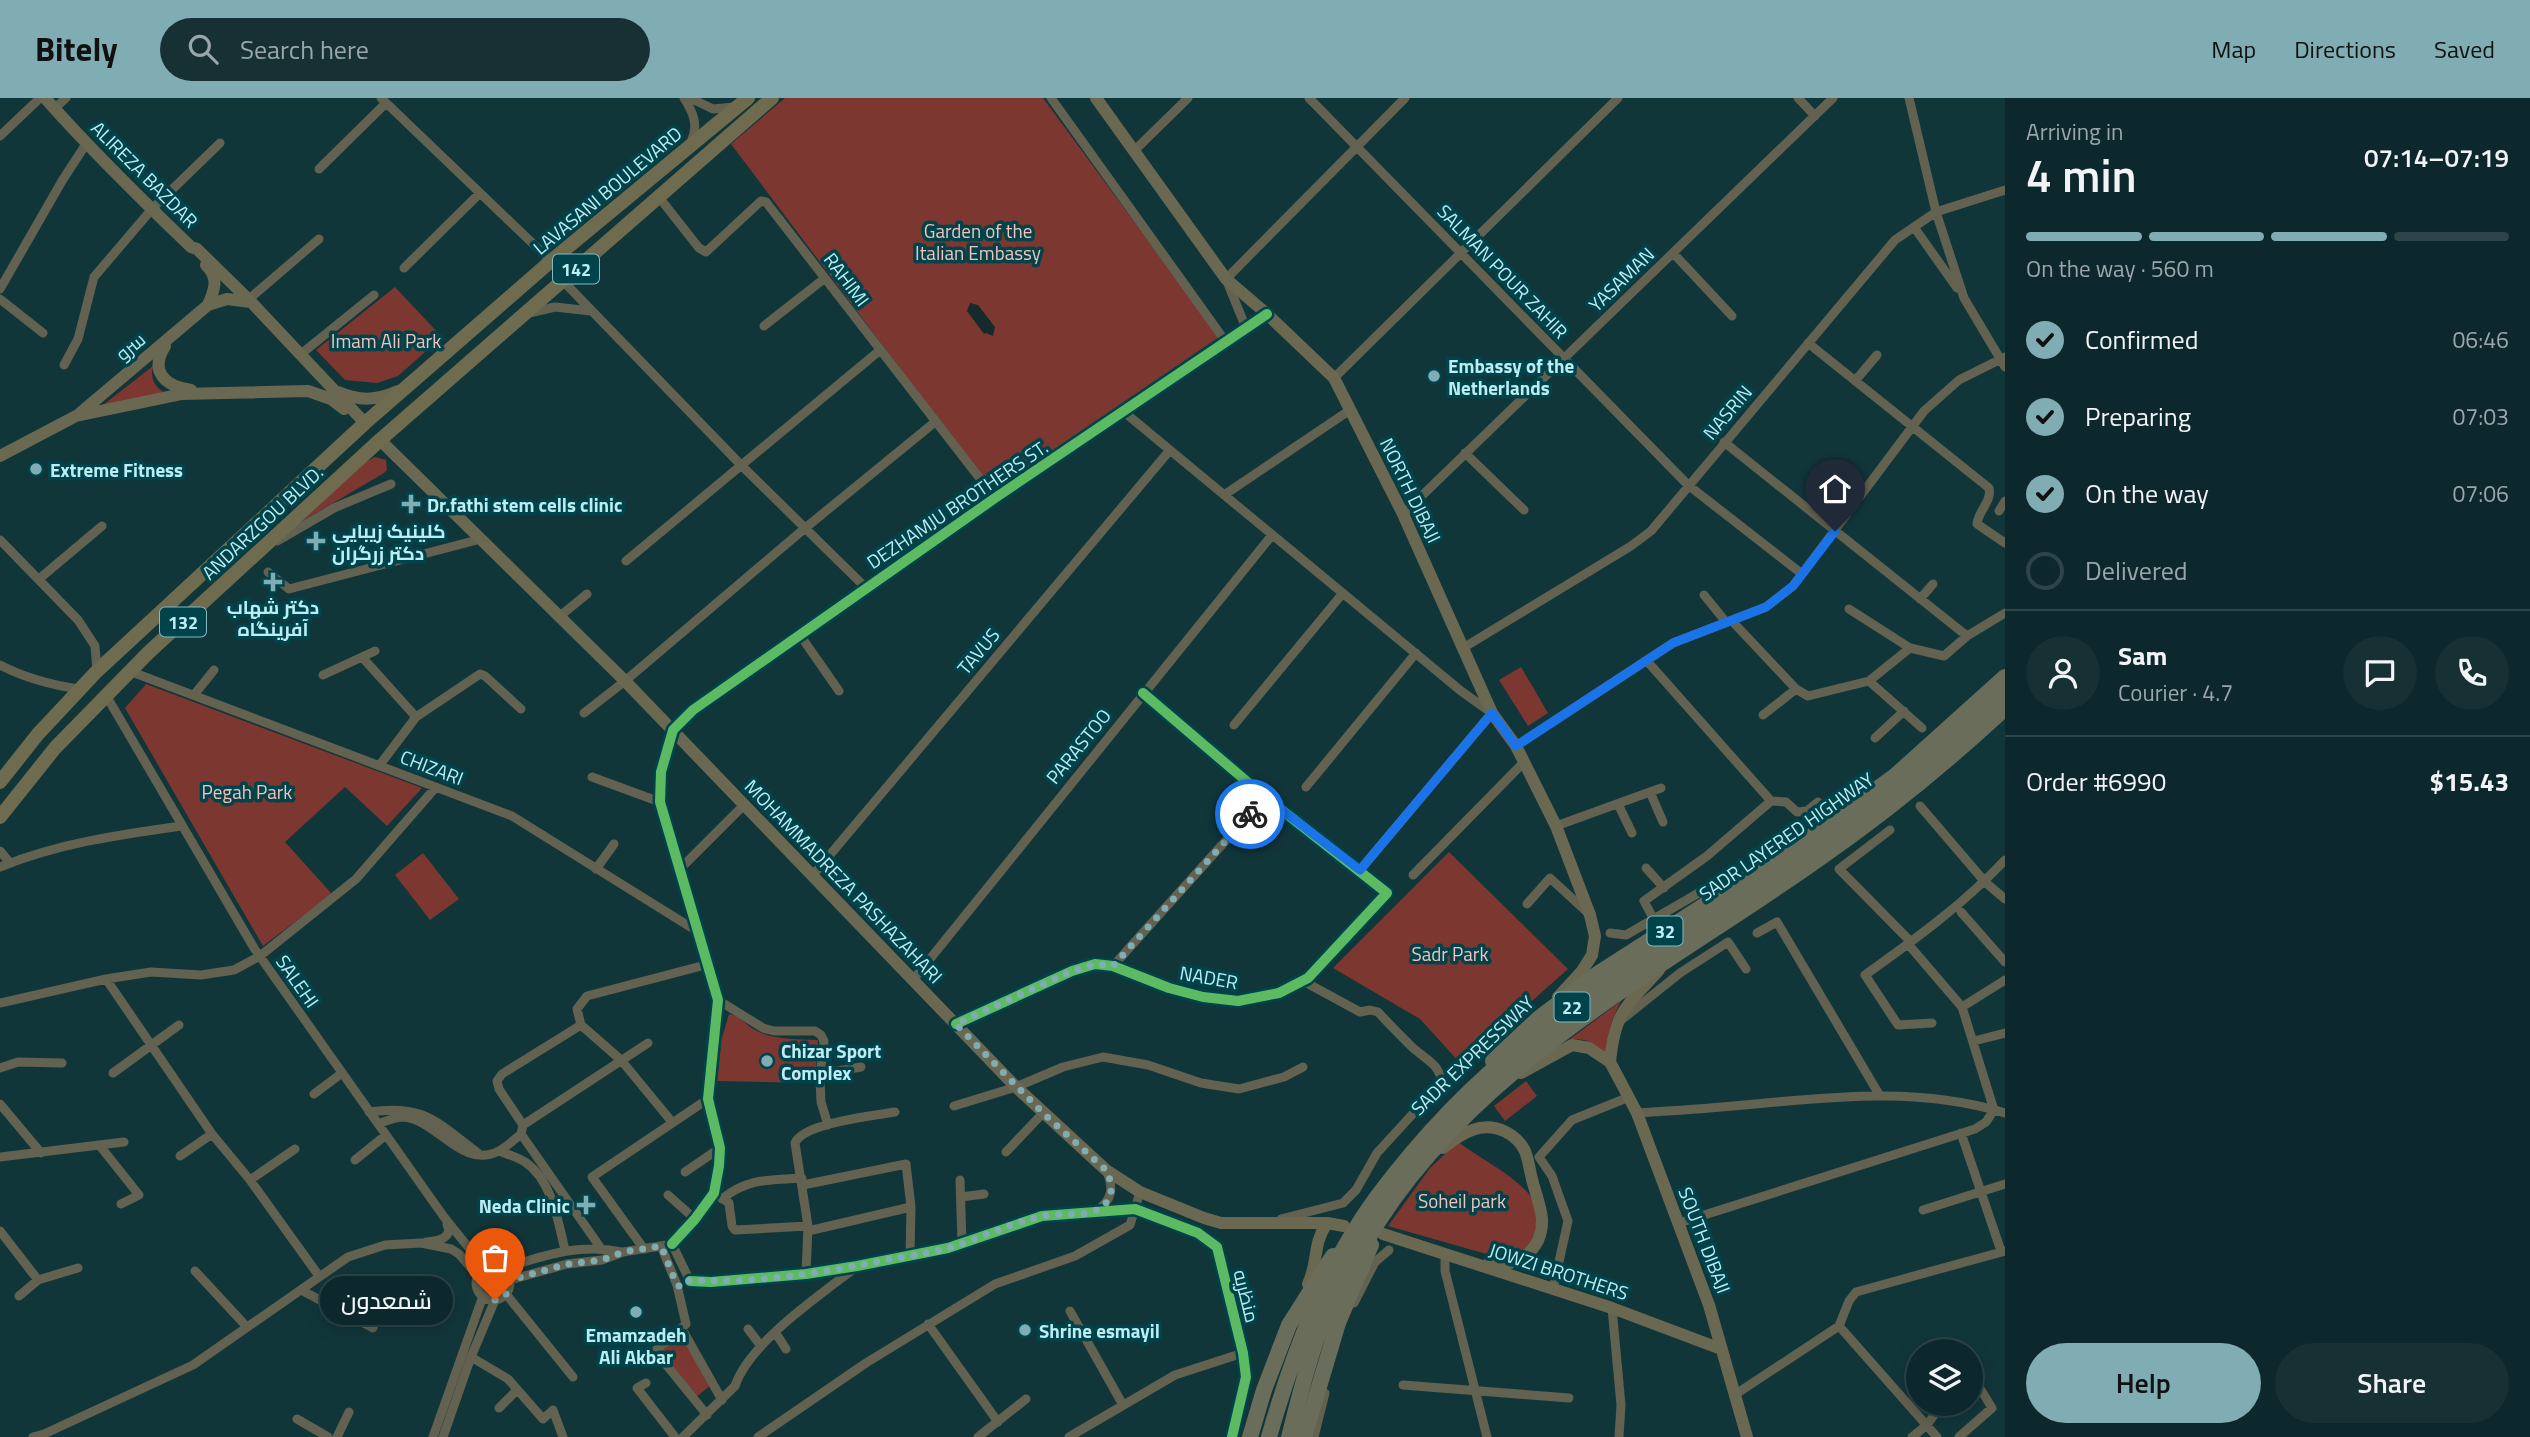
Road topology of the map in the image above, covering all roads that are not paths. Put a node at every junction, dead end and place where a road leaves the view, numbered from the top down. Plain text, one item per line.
1 (42, 98) edge
2 (66, 98) edge
3 (684, 98) edge
4 (690, 98) edge
5 (772, 98) edge
6 (1051, 98) edge
7 (1096, 98) edge
8 (1188, 98) edge
9 (1309, 98) edge
10 (1405, 98) edge
11 (1618, 98) edge
12 (1798, 98) edge
13 (1833, 98) edge
14 (1909, 98) edge
15 (384, 100) edge
16 (743, 102) edge
17 (54, 109) junction
18 (1815, 116) junction
19 (0, 136) edge
20 (220, 143) dead end
21 (86, 144) junction
22 (1357, 147) junction
23 (687, 150) junction
24 (1134, 151) junction
25 (318, 169) dead end
26 (2005, 190) edge
27 (480, 193) junction
28 (658, 197) junction
29 (152, 209) junction
30 (1936, 212) junction
31 (1914, 226) junction
32 (319, 239) dead end
33 (191, 247) junction
34 (1461, 253) junction
35 (1672, 253) junction
36 (551, 261) junction
37 (404, 268) dead end
38 (825, 278) junction
39 (1226, 279) junction
40 (563, 281) junction
41 (0, 289) edge
42 (374, 295) dead end
43 (1964, 298) junction
44 (0, 299) edge
45 (251, 302) junction
46 (208, 305) junction
47 (592, 312) junction
48 (527, 313) junction
49 (1266, 314) junction
50 (1732, 316) dead end
51 (764, 326) dead end
52 (1246, 328) junction
53 (177, 332) junction
54 (43, 333) dead end
55 (1226, 342) junction
56 (1808, 343) junction
57 (879, 351) junction
58 (300, 354) junction
59 (1877, 355) dead end
60 (1564, 358) junction
61 (2004, 361) edge
62 (64, 365) dead end
63 (313, 367) junction
64 (1334, 378) junction
65 (1855, 381) junction
66 (404, 388) junction
67 (334, 390) junction
68 (308, 391) junction
69 (235, 393) junction
70 (419, 406) junction
71 (1350, 410) junction
72 (1125, 412) junction
73 (76, 416) junction
74 (935, 422) junction
75 (365, 423) junction
76 (1912, 427) junction
77 (380, 440) junction
78 (1724, 442) junction
79 (1170, 450) junction
80 (1, 453) edge
81 (1465, 453) junction
82 (741, 465) junction
83 (391, 484) dead end
84 (1688, 485) junction
85 (1224, 495) junction
86 (995, 498) junction
87 (2005, 501) edge
88 (1524, 510) dead end
89 (1999, 511) dead end
90 (1403, 514) junction
91 (102, 526) dead end
92 (804, 529) junction
93 (1835, 531) junction
94 (1272, 535) junction
95 (481, 539) junction
96 (0, 540) edge
97 (2005, 543) edge
98 (260, 550) junction
99 (626, 561) dead end
100 (268, 572) dead end
101 (1802, 575) junction
102 (39, 579) junction
103 (1933, 584) dead end
104 (187, 587) junction
105 (866, 589) junction
106 (1343, 593) junction
107 (587, 594) dead end
108 (1704, 595) dead end
109 (1920, 599) junction
110 (202, 603) junction
111 (1849, 609) dead end
112 (2005, 613) edge
113 (560, 616) junction
114 (1729, 621) junction
115 (800, 635) junction
116 (1967, 636) junction
117 (1464, 648) junction
118 (1910, 648) junction
119 (375, 651) dead end
120 (1416, 653) junction
121 (362, 657) junction
122 (1647, 661) junction
123 (0, 665) edge
124 (214, 670) dead end
125 (97, 671) junction
126 (132, 672) junction
127 (323, 675) dead end
128 (2005, 677) edge
129 (625, 681) junction
130 (1479, 681) junction
131 (1868, 681) junction
132 (79, 689) junction
133 (1797, 689) junction
134 (2005, 689) edge
135 (839, 691) dead end
136 (1461, 691) junction
137 (1143, 693) junction
138 (194, 695) junction
139 (107, 697) junction
140 (521, 709) dead end
141 (2005, 710) edge
142 (1904, 711) junction
143 (583, 713) dead end
144 (1492, 713) junction
145 (1763, 715) dead end
146 (416, 717) junction
147 (1234, 725) dead end
148 (1922, 728) dead end
149 (673, 730) junction
150 (1875, 738) dead end
151 (1516, 746) junction
152 (1524, 762) junction
153 (379, 766) junction
154 (592, 778) dead end
155 (0, 782) edge
156 (1306, 787) dead end
157 (436, 788) junction
158 (1661, 788) dead end
159 (1650, 792) junction
160 (1265, 797) junction
161 (1771, 800) junction
162 (660, 802) junction
163 (1818, 802) dead end
164 (1618, 804) junction
165 (744, 805) junction
166 (1920, 806) dead end
167 (0, 817) edge
168 (1663, 822) dead end
169 (181, 826) junction
170 (1556, 826) junction
171 (1890, 830) dead end
172 (1632, 833) dead end
173 (614, 844) dead end
174 (0, 851) edge
175 (2005, 860) edge
176 (5, 865) edge
177 (681, 868) junction
178 (1646, 868) dead end
179 (596, 869) junction
180 (1360, 870) junction
181 (1413, 874) dead end
182 (813, 875) junction
183 (1728, 876) dead end
184 (1985, 882) junction
185 (1664, 888) junction
186 (2005, 899) edge
187 (1527, 904) dead end
188 (1961, 912) dead end
189 (1590, 915) junction
190 (1653, 918) junction
191 (700, 933) junction
192 (1610, 933) dead end
193 (1757, 933) dead end
194 (1910, 943) junction
195 (260, 956) junction
196 (2005, 962) edge
197 (1666, 963) junction
198 (709, 964) junction
199 (1113, 966) junction
200 (1746, 969) dead end
201 (106, 979) junction
202 (913, 980) junction
203 (2005, 980) edge
204 (1303, 981) junction
205 (718, 1000) junction
206 (0, 1003) edge
207 (1962, 1007) junction
208 (1538, 1019) junction
209 (1933, 1023) dead end
210 (956, 1024) junction
211 (179, 1025) dead end
212 (580, 1025) junction
213 (1615, 1025) junction
214 (2005, 1033) edge
215 (1974, 1041) junction
216 (648, 1043) dead end
217 (150, 1046) junction
218 (621, 1060) junction
219 (1610, 1062) junction
220 (62, 1063) dead end
221 (861, 1067) dead end
222 (0, 1068) edge
223 (1303, 1068) dead end
224 (113, 1073) dead end
225 (342, 1073) junction
226 (820, 1074) junction
227 (1509, 1080) junction
228 (1016, 1087) junction
229 (314, 1094) dead end
230 (1880, 1096) junction
231 (1629, 1097) junction
232 (708, 1099) junction
233 (0, 1104) edge
234 (954, 1105) dead end
235 (1994, 1110) junction
236 (369, 1112) junction
237 (895, 1112) dead end
238 (1043, 1113) junction
239 (1637, 1113) junction
240 (2005, 1113) edge
241 (671, 1122) junction
242 (378, 1124) junction
243 (828, 1125) junction
244 (522, 1130) junction
245 (1961, 1133) junction
246 (212, 1134) junction
247 (386, 1135) junction
248 (124, 1142) dead end
249 (100, 1146) junction
250 (720, 1148) junction
251 (295, 1149) dead end
252 (499, 1151) junction
253 (1006, 1152) dead end
254 (41, 1153) junction
255 (480, 1154) junction
256 (180, 1156) dead end
257 (0, 1157) edge
258 (355, 1160) dead end
259 (1430, 1160) junction
260 (1106, 1170) junction
261 (685, 1172) dead end
262 (250, 1180) junction
263 (960, 1180) dead end
264 (802, 1181) junction
265 (2005, 1184) edge
266 (1981, 1191) junction
267 (1140, 1192) junction
268 (984, 1194) dead end
269 (668, 1195) dead end
270 (718, 1196) junction
271 (961, 1197) junction
272 (121, 1204) dead end
273 (911, 1207) junction
274 (1135, 1209) junction
275 (1923, 1210) dead end
276 (1095, 1212) junction
277 (444, 1217) junction
278 (695, 1219) junction
279 (1269, 1222) junction
280 (1327, 1223) junction
281 (1679, 1223) junction
282 (1348, 1228) junction
283 (808, 1229) junction
284 (0, 1231) edge
285 (1379, 1235) junction
286 (421, 1243) junction
287 (962, 1243) junction
288 (672, 1244) junction
289 (661, 1246) junction
290 (600, 1247) junction
291 (644, 1249) junction
292 (565, 1250) junction
293 (1389, 1250) dead end
294 (2003, 1251) edge
295 (623, 1252) junction
296 (1445, 1254) junction
297 (910, 1256) junction
298 (857, 1266) junction
299 (78, 1268) dead end
300 (502, 1269) junction
301 (195, 1270) dead end
302 (482, 1272) junction
303 (806, 1274) junction
304 (319, 1276) junction
305 (38, 1280) junction
306 (510, 1280) junction
307 (690, 1280) junction
308 (677, 1285) junction
309 (1553, 1289) junction
310 (300, 1290) junction
311 (506, 1294) junction
312 (19, 1296) dead end
313 (483, 1296) junction
314 (495, 1300) junction
315 (1612, 1308) junction
316 (1070, 1311) dead end
317 (928, 1324) junction
318 (1289, 1325) junction
319 (1839, 1326) junction
320 (247, 1327) junction
321 (373, 1328) dead end
322 (682, 1329) junction
323 (748, 1329) dead end
324 (775, 1332) junction
325 (761, 1346) junction
326 (786, 1349) dead end
327 (1721, 1349) junction
328 (1243, 1353) junction
329 (471, 1357) junction
330 (573, 1377) dead end
331 (646, 1383) dead end
332 (1403, 1385) dead end
333 (517, 1390) junction
334 (1477, 1391) junction
335 (1983, 1393) edge
336 (1736, 1394) junction
337 (1569, 1398) dead end
338 (1026, 1399) dead end
339 (722, 1400) junction
340 (1123, 1405) junction
341 (499, 1408) dead end
342 (349, 1412) dead end
343 (707, 1415) junction
344 (1933, 1416) edge
345 (1983, 1416) edge
346 (1983, 1416) edge
347 (297, 1419) dead end
348 (998, 1422) junction
349 (1927, 1425) junction
350 (44, 1434) junction
351 (33, 1437) edge
352 (56, 1437) edge
353 (328, 1437) edge
354 (337, 1437) edge
355 (433, 1437) edge
356 (443, 1437) edge
357 (563, 1437) edge
358 (675, 1437) edge
359 (683, 1437) edge
360 (758, 1437) edge
361 (978, 1437) edge
362 (1069, 1437) edge
363 (1232, 1437) edge
364 (1250, 1437) edge
365 (1269, 1437) edge
366 (1290, 1437) edge
367 (1304, 1437) edge
368 (1314, 1437) edge
369 (1487, 1437) edge
370 (1619, 1437) edge
371 (1747, 1437) edge
372 (1912, 1437) edge
373 (1937, 1437) edge
374 (1959, 1437) edge

1 - 17 main road, ALIREZA BAZDAR
1 - 19 street
2 - 17 street
3 - 23 street
4 - 16 street
5 - 28 main road, LAVASANI BOULEVARD / 142
6 - 55 street
7 - 24 main road, NORTH DIBAJI
8 - 24 street
9 - 22 street, SALMAN POUR ZAHIR
10 - 22 street
11 - 34 street
12 - 18 street
13 - 18 street, YASAMAN
14 - 30 street
15 - 25 street
15 - 27 street
16 - 23 main road, LAVASANI BOULEVARD / 142
17 - 21 main road, ALIREZA BAZDAR
18 - 35 street, YASAMAN
20 - 29 street
21 - 29 main road, ALIREZA BAZDAR
21 - 41 street
22 - 34 street, SALMAN POUR ZAHIR
22 - 39 street
23 - 36 main road, LAVASANI BOULEVARD / 142
24 - 39 main road, NORTH DIBAJI
26 - 30 street, NASRIN
27 - 36 street
27 - 37 street
28 - 38 street, RAHIMI
28 - 40 main road, LAVASANI BOULEVARD / 142
29 - 33 main road, ALIREZA BAZDAR
29 - 62 street
30 - 31 street, NASRIN
30 - 43 street
31 - 43 street
31 - 56 street, NASRIN
32 - 45 street
33 - 45 main road, ALIREZA BAZDAR
33 - 46 main road, ALIREZA BAZDAR
34 - 60 street, SALMAN POUR ZAHIR
34 - 64 street
35 - 50 street
35 - 60 street, YASAMAN
36 - 66 main road, LAVASANI BOULEVARD / 142
38 - 51 street
38 - 57 street, RAHIMI
39 - 49 main road, NORTH DIBAJI
39 - 52 street
40 - 47 street
40 - 48 main road, LAVASANI BOULEVARD / 142
42 - 58 street
43 - 61 street
44 - 54 street
45 - 46 main road
45 - 58 main road, ALIREZA BAZDAR
46 - 53 main road, سرو
47 - 48 street
47 - 82 street
48 - 70 main road, LAVASANI BOULEVARD / 142
49 - 52 street, DEZHAMJU BROTHERS ST.
49 - 64 main road, NORTH DIBAJI
52 - 55 street, DEZHAMJU BROTHERS ST.
53 - 69 main road
53 - 73 main road, سرو
55 - 72 street, DEZHAMJU BROTHERS ST.
56 - 65 street
56 - 78 street, NASRIN
57 - 74 street, RAHIMI
57 - 82 street
58 - 63 main road, ALIREZA BAZDAR
59 - 65 street
60 - 81 street, YASAMAN
60 - 84 street, SALMAN POUR ZAHIR
61 - 76 street
63 - 67 main road, ALIREZA BAZDAR
63 - 68 main road
64 - 71 main road, NORTH DIBAJI
65 - 76 street
66 - 67 main road
66 - 70 main road
66 - 75 main road, LAVASANI BOULEVARD / 142
67 - 75 main road, ALIREZA BAZDAR
68 - 69 main road
68 - 75 main road
69 - 73 main road
70 - 77 main road, LAVASANI BOULEVARD / 142
71 - 85 street
71 - 90 main road, NORTH DIBAJI
72 - 79 street
72 - 86 street, DEZHAMJU BROTHERS ST.
73 - 80 main road
74 - 86 street, RAHIMI
74 - 92 street
75 - 77 main road
75 - 104 main road, ANDARZGOU BLVD. / 132
76 - 93 street
76 - 97 street
77 - 95 main road, MOHAMMADREZA PASHAZAHARI
77 - 98 main road, ANDARZGOU BLVD. / 132
78 - 84 street, NASRIN
78 - 93 street
79 - 85 street
79 - 182 street, TAVUS
81 - 88 street
81 - 90 street, YASAMAN
82 - 92 street
82 - 99 street
83 - 98 street
84 - 101 street, SALMAN POUR ZAHIR
84 - 117 street, NASRIN
85 - 94 street
86 - 105 street, DEZHAMJU BROTHERS ST.
87 - 89 street
90 - 117 main road, NORTH DIBAJI
91 - 102 street
92 - 105 street
92 - 129 street
93 - 101 street
93 - 109 street
94 - 106 street
94 - 137 street, PARASTOO
95 - 100 street
95 - 113 main road, MOHAMMADREZA PASHAZAHARI
96 - 102 street
98 - 110 main road, ANDARZGOU BLVD. / 132
101 - 114 street
102 - 125 street
103 - 109 street
104 - 110 main road
104 - 125 main road, ANDARZGOU BLVD. / 132
105 - 115 street, DEZHAMJU BROTHERS ST.
106 - 120 street
106 - 147 street
107 - 113 street
108 - 114 street
109 - 116 street
110 - 126 main road, ANDARZGOU BLVD. / 132
111 - 118 street
112 - 116 street
113 - 129 main road, MOHAMMADREZA PASHAZAHARI
114 - 122 street
114 - 133 street
115 - 135 street
115 - 149 street, DEZHAMJU BROTHERS ST.
116 - 118 street
117 - 130 main road, NORTH DIBAJI
118 - 131 street
119 - 121 street
120 - 136 street
120 - 156 street
121 - 127 street
121 - 146 street
122 - 151 street
122 - 161 street
123 - 132 street
124 - 138 street
125 - 132 main road, ANDARZGOU BLVD. / 132
126 - 138 street, CHIZARI
126 - 139 main road, ANDARZGOU BLVD. / 132
128 - 208 highway, SADR EXPRESSWAY / 32
129 - 143 street
129 - 149 main road, MOHAMMADREZA PASHAZAHARI
130 - 136 street
130 - 144 main road, NORTH DIBAJI
131 - 133 street
131 - 142 street
132 - 155 main road, ANDARZGOU BLVD. / 132
133 - 145 street
134 - 365 highway, SADR LAYERED HIGHWAY / 22, bridge
136 - 144 street
137 - 160 street
137 - 202 street, PARASTOO
138 - 153 street, CHIZARI
139 - 167 main road, ANDARZGOU BLVD. / 132
139 - 169 street, SALEHI
140 - 146 street
141 - 197 highway, 32
141 - 366 highway, SADR LAYERED HIGHWAY / 22, bridge
142 - 148 street
142 - 150 street
144 - 151 main road, NORTH DIBAJI
144 - 180 street
146 - 153 street
149 - 162 street
149 - 165 main road, MOHAMMADREZA PASHAZAHARI
151 - 152 main road, NORTH DIBAJI
152 - 170 main road, NORTH DIBAJI
152 - 181 street
153 - 157 street, CHIZARI
154 - 162 street
157 - 179 street, CHIZARI
157 - 195 street
158 - 159 street
159 - 164 street
159 - 168 street
160 - 180 street
160 - 199 street
161 - 163 street
161 - 185 street
162 - 177 street
164 - 170 street
164 - 172 street
165 - 177 street
165 - 182 main road, MOHAMMADREZA PASHAZAHARI
166 - 184 street
169 - 176 street
169 - 195 street, SALEHI
170 - 189 main road, NORTH DIBAJI
171 - 194 street
173 - 179 street
174 - 176 street
175 - 184 street
177 - 191 street
178 - 185 street
179 - 191 street, CHIZARI
180 - 204 street, NADER
182 - 202 main road, MOHAMMADREZA PASHAZAHARI
183 - 190 street
184 - 186 street
184 - 194 street
185 - 190 street
187 - 189 street
188 - 196 street
189 - 208 main road, NORTH DIBAJI
190 - 192 street
191 - 198 street
193 - 230 street
194 - 207 street
194 - 209 street
195 - 201 street
195 - 225 street, SALEHI
197 - 213 main road
197 - 227 highway, 32
198 - 205 street
198 - 212 street
199 - 204 street, NADER
199 - 210 street
200 - 213 street
201 - 206 street
201 - 217 street
202 - 210 main road, MOHAMMADREZA PASHAZAHARI
203 - 207 street
204 - 279 street
205 - 226 street
205 - 232 street
207 - 215 street
208 - 282 highway, SADR EXPRESSWAY / 32
210 - 228 main road, MOHAMMADREZA PASHAZAHARI
211 - 217 street
212 - 218 street
212 - 244 street
213 - 219 main road
214 - 215 street
215 - 235 street
216 - 218 street
217 - 224 street
217 - 246 street
218 - 241 street
218 - 244 street
219 - 227 main road
219 - 231 main road, SOUTH DIBAJI
220 - 222 street
221 - 226 street
223 - 228 street
225 - 229 street
225 - 236 street, SALEHI
226 - 243 street
227 - 259 highway, 32
228 - 234 street
228 - 238 main road, MOHAMMADREZA PASHAZAHARI
230 - 235 street
230 - 239 street
231 - 239 main road, SOUTH DIBAJI
231 - 309 street
232 - 241 street
232 - 250 street
233 - 254 street
235 - 240 street
235 - 245 street
236 - 242 street, SALEHI
236 - 255 street
237 - 243 street
238 - 253 street
238 - 260 main road, MOHAMMADREZA PASHAZAHARI
239 - 281 main road, SOUTH DIBAJI
241 - 291 street
242 - 247 street, SALEHI
242 - 255 street
243 - 264 street
244 - 252 street
244 - 290 street
245 - 266 street
245 - 281 street
246 - 256 street
246 - 262 street
247 - 258 street
247 - 277 street, SALEHI
248 - 249 street
249 - 254 street
249 - 272 street
250 - 261 street
250 - 270 street
251 - 262 street
252 - 255 street
252 - 292 street
254 - 257 street
259 - 285 highway, 32
259 - 296 main road
260 - 267 main road, MOHAMMADREZA PASHAZAHARI
260 - 276 street
262 - 304 street
263 - 271 street
264 - 270 street
264 - 273 street
264 - 283 street
265 - 266 street
266 - 275 street
266 - 294 street
267 - 274 street
267 - 279 main road, MOHAMMADREZA PASHAZAHARI
268 - 271 street
269 - 278 street
270 - 278 street
270 - 283 street
271 - 287 street
273 - 283 street
273 - 297 street
274 - 276 street
274 - 317 street
274 - 328 street, منظریه
276 - 287 street
277 - 286 street
277 - 302 street, SALEHI
278 - 288 street
279 - 280 main road, MOHAMMADREZA PASHAZAHARI
280 - 282 main road, MOHAMMADREZA PASHAZAHARI
280 - 318 main road
281 - 327 main road, SOUTH DIBAJI
282 - 318 highway, SADR EXPRESSWAY / 32
283 - 303 street
284 - 305 street
285 - 296 main road, JOWZI BROTHERS
285 - 366 highway, 32
285 - 367 highway
286 - 302 street
286 - 304 street
287 - 297 street
288 - 289 street
288 - 307 street
289 - 291 street
289 - 308 street
290 - 292 street
290 - 295 street
291 - 295 street
292 - 300 street
293 - 368 street
294 - 319 street
295 - 306 street
296 - 309 main road, JOWZI BROTHERS
296 - 334 street
297 - 298 street
298 - 303 street
298 - 324 street
299 - 305 street
300 - 302 street
300 - 306 street
301 - 320 street
302 - 313 street
303 - 307 street
304 - 310 street
305 - 312 street
306 - 311 street
307 - 308 street
308 - 322 street
309 - 315 main road, JOWZI BROTHERS
310 - 320 street
310 - 321 street
311 - 314 street
311 - 330 street
313 - 314 street
313 - 355 street
314 - 329 street
315 - 327 main road, JOWZI BROTHERS
315 - 370 street
316 - 340 street
317 - 348 street
317 - 360 street
318 - 364 highway, SADR EXPRESSWAY / 32
319 - 336 street
319 - 349 street
320 - 350 street
322 - 339 street
322 - 343 street
323 - 325 street
324 - 325 street
324 - 326 street
325 - 339 street
327 - 336 main road, SOUTH DIBAJI
328 - 340 street
328 - 363 street, منظریه
329 - 333 street
329 - 356 street
331 - 358 street
332 - 334 street
333 - 341 street
333 - 357 street
334 - 337 street
334 - 369 street
335 - 346 street
336 - 371 main road, SOUTH DIBAJI
338 - 348 street
339 - 343 street
340 - 362 street
342 - 354 street
343 - 359 street
344 - 349 street
345 - 374 street
347 - 353 street
348 - 361 street
349 - 372 street
349 - 373 street
350 - 351 street
350 - 352 street

